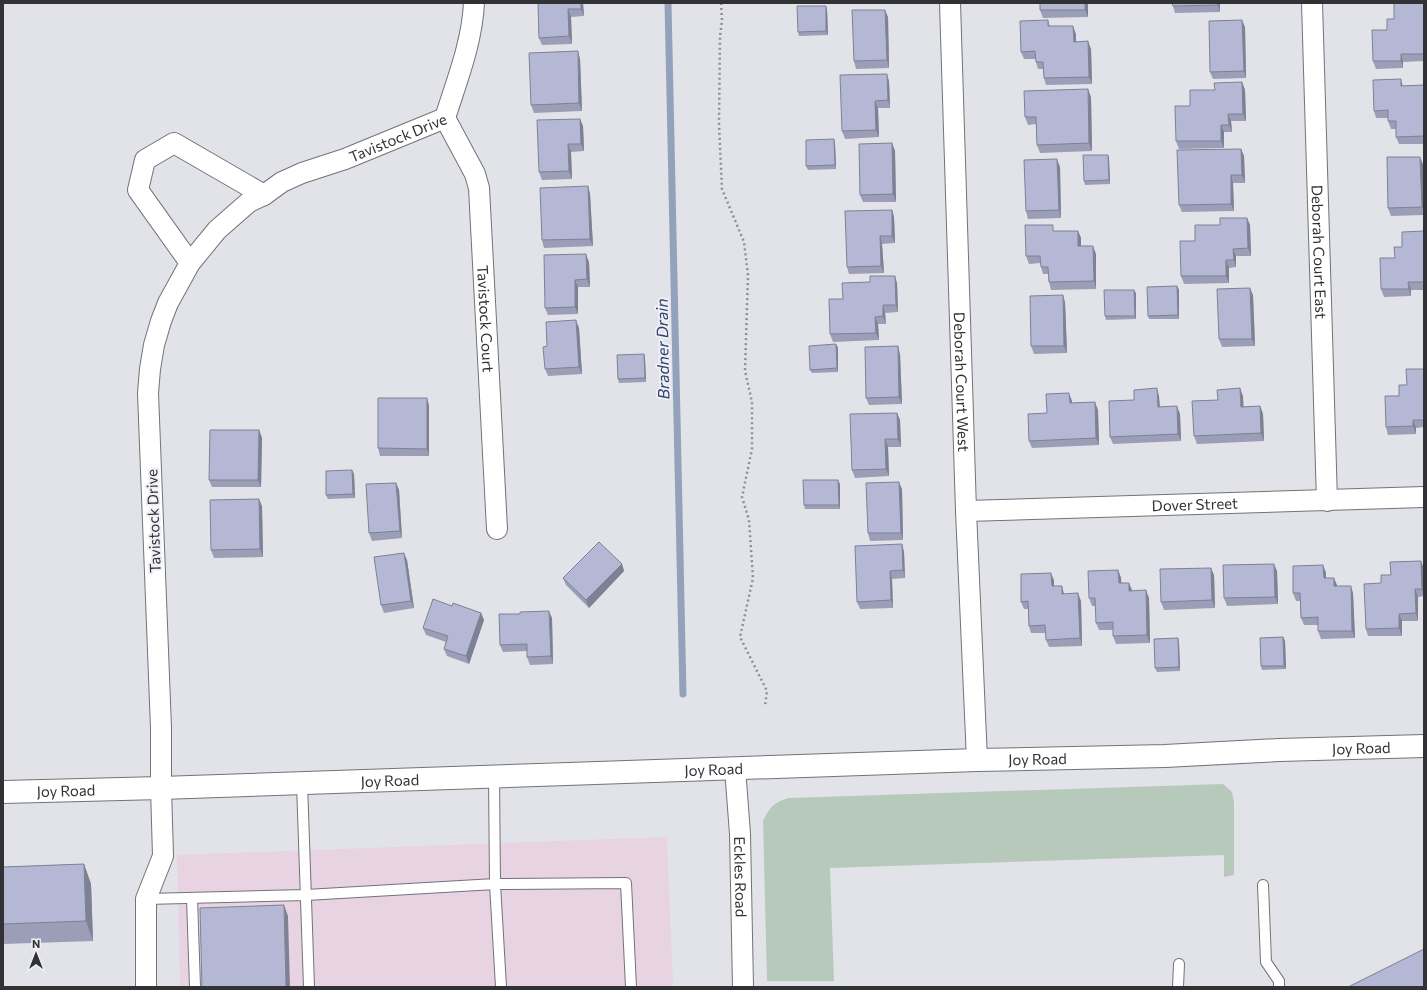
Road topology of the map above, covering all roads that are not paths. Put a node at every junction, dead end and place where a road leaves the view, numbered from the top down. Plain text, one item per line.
1 (474, 3) edge
2 (950, 3) edge
3 (1312, 3) edge
4 (445, 118) junction
5 (264, 195) junction
6 (190, 263) junction
7 (1424, 497) edge
8 (1327, 501) junction
9 (966, 511) junction
10 (497, 529) dead end
11 (1424, 746) edge
12 (977, 760) junction
13 (735, 768) junction
14 (494, 776) junction
15 (302, 783) junction
16 (161, 788) junction
17 (3, 792) edge
18 (495, 884) junction
19 (1263, 885) dead end
20 (306, 895) junction
21 (192, 898) junction
22 (146, 899) junction
23 (1179, 964) dead end
24 (146, 987) edge
25 (195, 987) edge
26 (309, 987) edge
27 (501, 987) edge
28 (631, 987) edge
29 (743, 987) edge
30 (1178, 987) edge
31 (1279, 987) edge

1 - 4 street, Tavistock Drive
2 - 9 street, Deborah Court West
3 - 8 street, Deborah Court East
4 - 5 street, Tavistock Drive
4 - 10 street, Tavistock Court
5 - 6 street, Tavistock Drive
5 - 6 street
6 - 16 street, Tavistock Drive
7 - 8 street, Dover Street
8 - 9 street, Dover Street
9 - 12 street, Deborah Court West
11 - 12 street, Joy Road
12 - 13 street, Joy Road
13 - 14 street, Joy Road
13 - 29 street, Eckles Road
14 - 15 street, Joy Road
14 - 18 lane
15 - 16 street, Joy Road
15 - 20 lane
16 - 17 street, Joy Road
16 - 22 street, Tavistock Drive
18 - 20 lane
18 - 27 lane
18 - 28 lane
19 - 31 lane
20 - 21 lane
20 - 26 lane
21 - 22 lane
21 - 25 lane
22 - 24 street
23 - 30 lane

